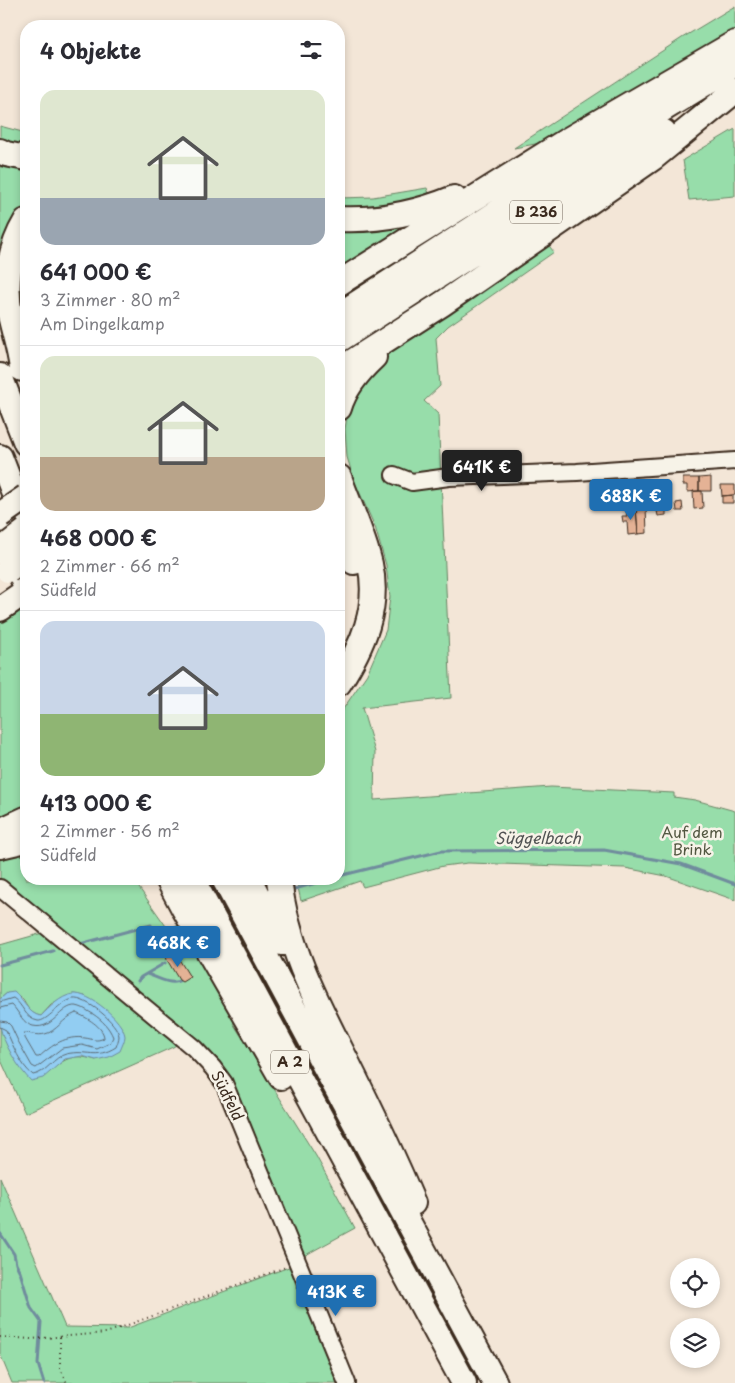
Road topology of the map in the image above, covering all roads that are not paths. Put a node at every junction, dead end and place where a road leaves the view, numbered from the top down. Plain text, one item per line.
1 (735, 44) edge
2 (735, 64) edge
3 (735, 90) edge
4 (0, 151) edge
5 (20, 157) edge
6 (528, 164) junction
7 (345, 219) edge
8 (20, 232) edge
9 (345, 279) edge
10 (442, 304) junction
11 (345, 311) edge
12 (0, 313) edge
13 (345, 336) edge
14 (20, 349) edge
15 (20, 366) edge
16 (345, 366) edge
17 (0, 376) edge
18 (345, 392) edge
19 (20, 428) edge
20 (0, 457) edge
21 (735, 461) edge
22 (394, 475) dead end
23 (345, 493) edge
24 (20, 501) edge
25 (20, 509) edge
26 (0, 516) edge
27 (0, 522) edge
28 (345, 539) edge
29 (20, 543) edge
30 (9, 564) edge
31 (18, 596) edge
32 (0, 613) edge
33 (345, 642) edge
34 (345, 673) edge
35 (20, 822) edge
36 (0, 831) edge
37 (20, 841) edge
38 (0, 846) edge
39 (163, 885) edge
40 (171, 885) edge
41 (195, 885) edge
42 (227, 885) edge
43 (251, 885) edge
44 (280, 885) edge
45 (0, 888) edge
46 (184, 909) junction
47 (310, 987) junction
48 (389, 1245) junction
49 (450, 1300) junction
50 (347, 1383) edge
51 (464, 1383) edge
52 (495, 1383) edge

1 - 6 highway
2 - 11 highway, B 236
3 - 10 highway
3 - 13 highway, B 236
4 - 5 highway
6 - 7 highway
6 - 9 highway
8 - 14 highway
10 - 16 highway
10 - 18 highway
12 - 15 highway
17 - 19 highway
20 - 25 highway
21 - 22 street
23 - 34 highway
24 - 26 highway, bridge
27 - 31 highway
28 - 33 highway
29 - 30 highway, bridge
31 - 32 highway
35 - 36 highway
37 - 38 highway
39 - 46 highway
40 - 46 highway
41 - 48 highway, A 2
42 - 49 highway, A 2
43 - 47 highway
44 - 47 highway
45 - 50 street, Südfeld
46 - 48 highway
47 - 49 highway
48 - 51 highway, A 2
49 - 52 highway, A 2

